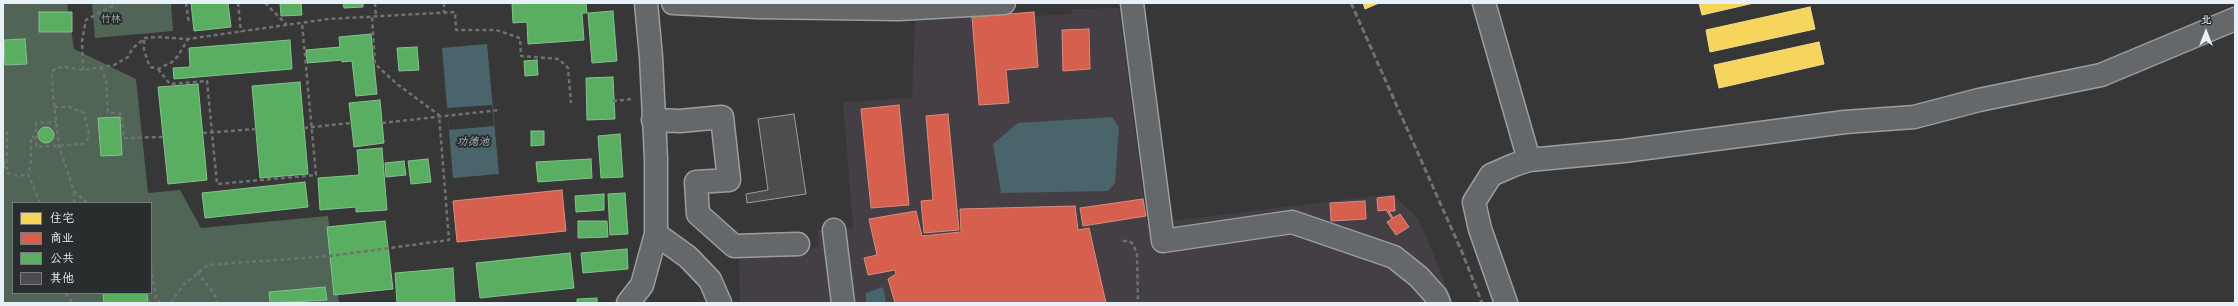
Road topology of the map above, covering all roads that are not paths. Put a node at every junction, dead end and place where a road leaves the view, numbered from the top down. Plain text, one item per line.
1 (646, 3) edge
2 (673, 3) edge
3 (1004, 3) edge
4 (1132, 3) edge
5 (1484, 3) edge
6 (2235, 19) edge
7 (653, 120) junction
8 (1530, 160) junction
9 (834, 230) dead end
10 (656, 234) junction
11 (798, 244) dead end
12 (628, 303) edge
13 (720, 303) edge
14 (843, 303) edge
15 (1439, 303) edge
16 (1506, 303) edge

1 - 7 street
2 - 3 street
4 - 15 street
5 - 8 street
6 - 8 street
7 - 10 street
7 - 11 street
8 - 16 street
9 - 14 street
10 - 12 street
10 - 13 street

